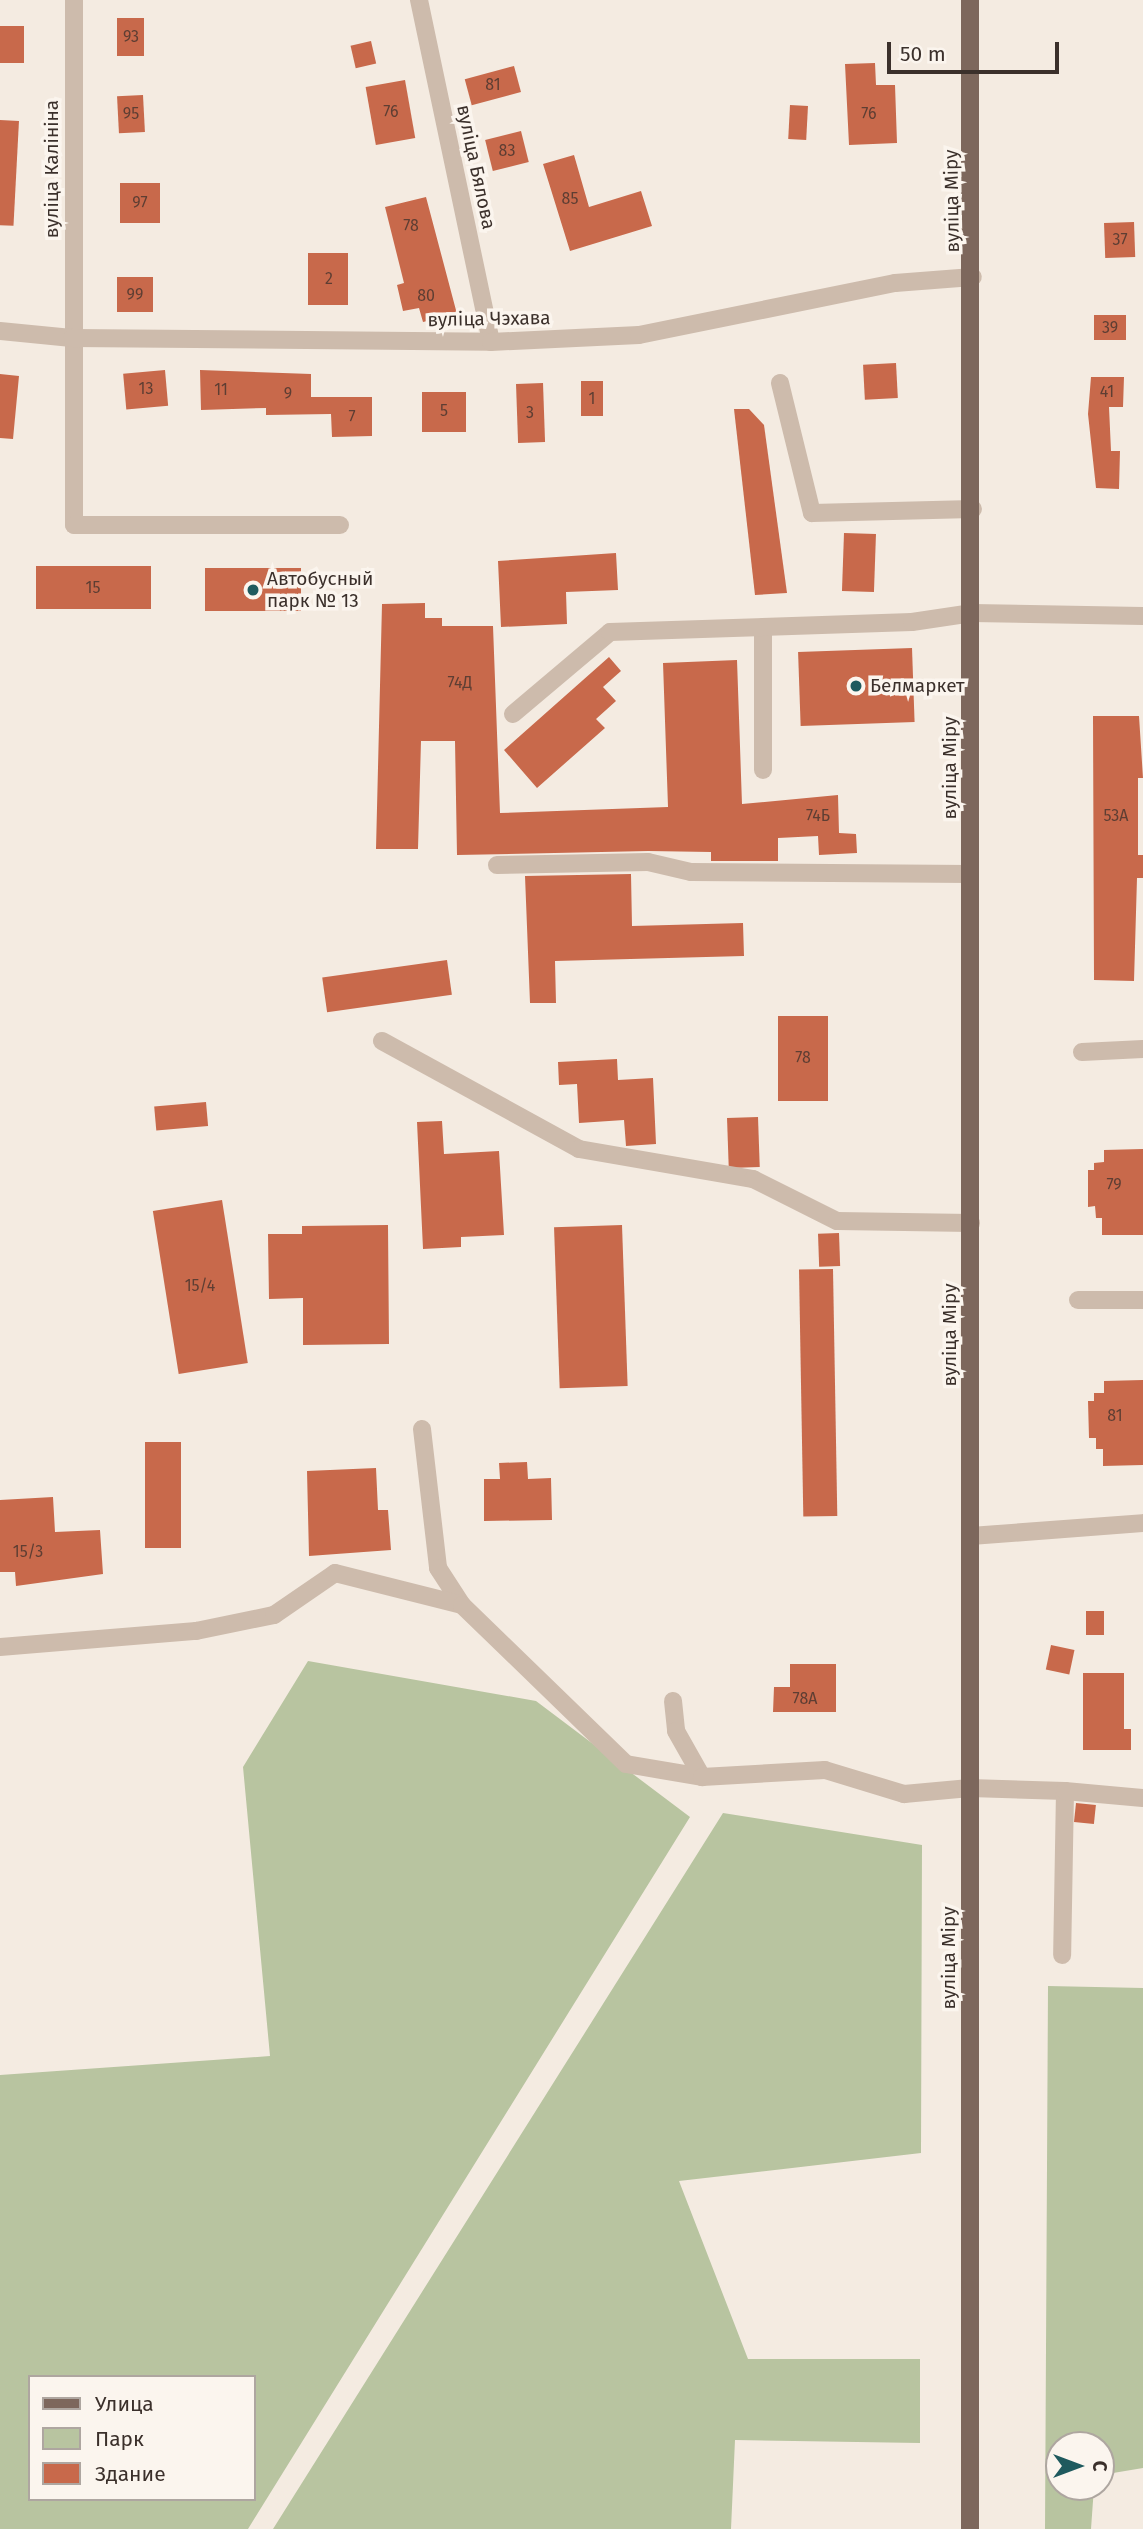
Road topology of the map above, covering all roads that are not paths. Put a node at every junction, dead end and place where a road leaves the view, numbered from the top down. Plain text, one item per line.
1 (74, 0) edge
2 (419, 0) edge
3 (970, 0) edge
4 (973, 277) junction
5 (0, 331) edge
6 (72, 338) junction
7 (491, 342) junction
8 (780, 383) dead end
9 (973, 509) junction
10 (340, 525) dead end
11 (972, 614) junction
12 (1143, 616) edge
13 (763, 627) junction
14 (513, 715) dead end
15 (763, 770) dead end
16 (497, 865) dead end
17 (970, 874) junction
18 (382, 1041) dead end
19 (1143, 1049) edge
20 (1082, 1052) dead end
21 (971, 1223) junction
22 (1078, 1300) dead end
23 (1143, 1300) edge
24 (422, 1429) dead end
25 (1143, 1523) edge
26 (971, 1536) junction
27 (461, 1605) junction
28 (0, 1647) edge
29 (674, 1701) dead end
30 (702, 1777) junction
31 (970, 1788) junction
32 (1065, 1791) junction
33 (1143, 1798) edge
34 (1062, 1955) dead end
35 (970, 2529) edge

1 - 6 street, вуліца Калініна
2 - 7 street, вуліца Бялова
3 - 4 main road, вуліца Міру
4 - 7 street, вуліца Чэхава
4 - 9 main road, вуліца Міру
5 - 6 street, вуліца Чэхава
6 - 7 street, вуліца Чэхава
6 - 10 street, вуліца Калініна
8 - 9 street
9 - 11 main road, вуліца Міру
11 - 12 street
11 - 13 street
11 - 17 main road, вуліца Міру
13 - 14 street
13 - 15 street
16 - 17 street
17 - 21 main road, вуліца Міру
18 - 21 street
19 - 20 street
21 - 26 main road, вуліца Міру
22 - 23 street
24 - 27 street
25 - 26 street
26 - 31 main road, вуліца Міру
27 - 28 street
27 - 30 street
29 - 30 street
30 - 31 street
31 - 32 street
31 - 35 main road, вуліца Міру
32 - 33 street
32 - 34 street

